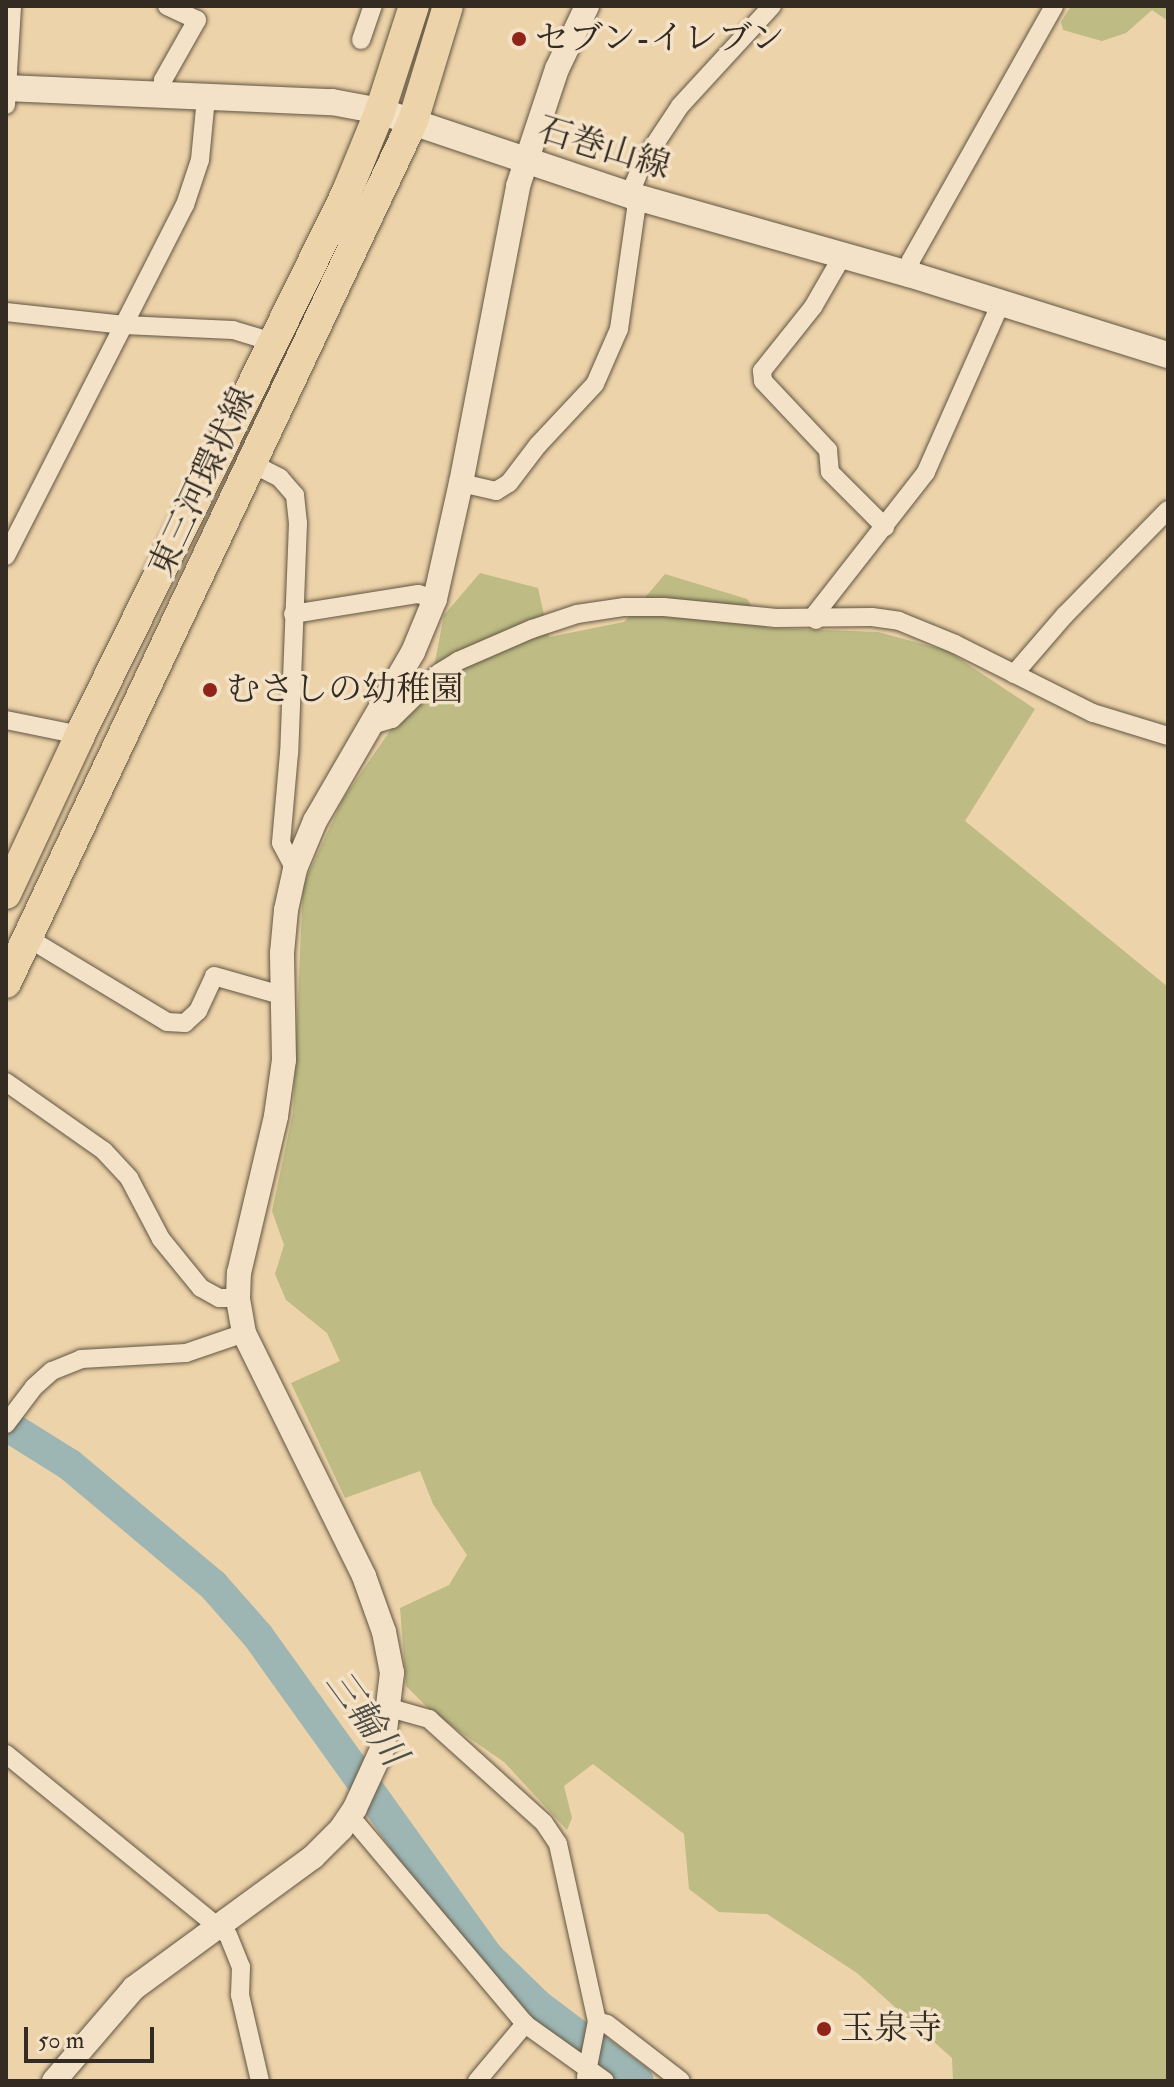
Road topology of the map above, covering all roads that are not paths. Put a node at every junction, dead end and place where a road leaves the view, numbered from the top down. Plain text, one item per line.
1 (12, 6) edge
2 (167, 6) edge
3 (373, 6) edge
4 (414, 6) edge
5 (448, 6) edge
6 (587, 6) edge
7 (772, 6) edge
8 (1054, 6) edge
9 (361, 40) dead end
10 (6, 94) edge
11 (162, 94) junction
12 (206, 98) junction
13 (380, 111) junction
14 (413, 121) junction
15 (525, 161) junction
16 (633, 196) junction
17 (843, 255) junction
18 (909, 274) junction
19 (1001, 303) junction
20 (6, 312) edge
21 (124, 325) junction
22 (273, 342) junction
23 (1168, 355) edge
24 (253, 464) junction
25 (461, 483) junction
26 (1168, 510) edge
27 (885, 527) junction
28 (11, 536) edge
29 (6, 556) edge
30 (435, 599) junction
31 (293, 614) junction
32 (816, 620) junction
33 (1014, 674) junction
34 (6, 720) edge
35 (372, 725) junction
36 (80, 735) junction
37 (1168, 736) edge
38 (295, 869) junction
39 (6, 894) edge
40 (28, 938) junction
41 (6, 983) edge
42 (284, 996) junction
43 (6, 1082) edge
44 (238, 1298) junction
45 (244, 1333) junction
46 (6, 1424) edge
47 (390, 1708) junction
48 (6, 1754) edge
49 (353, 1812) junction
50 (219, 1923) junction
51 (525, 2024) junction
52 (596, 2024) junction
53 (587, 2071) edge
54 (54, 2081) edge
55 (260, 2081) edge
56 (477, 2081) edge
57 (605, 2081) edge
58 (681, 2081) edge

1 - 10 street
2 - 11 street
3 - 9 street
4 - 13 main road, 東三河環状線
5 - 14 main road, 東三河環状線
6 - 15 street
7 - 16 street
8 - 18 street
10 - 11 main road, 石巻山線
11 - 12 main road, 石巻山線
12 - 13 main road, 石巻山線
12 - 21 street
13 - 14 main road, 石巻山線
13 - 22 main road, 東三河環状線
14 - 15 main road, 石巻山線
14 - 24 main road, 東三河環状線
15 - 16 main road, 石巻山線
15 - 25 street
16 - 17 main road, 石巻山線
16 - 25 street
17 - 18 main road, 石巻山線
17 - 27 street
18 - 19 main road, 石巻山線
19 - 23 main road, 石巻山線
19 - 27 street
20 - 21 street
21 - 22 street
21 - 28 street
22 - 36 main road, 東三河環状線
24 - 31 street
24 - 40 main road, 東三河環状線
25 - 30 street
26 - 33 street
27 - 32 street
28 - 29 street
30 - 31 street
30 - 35 street
31 - 38 street
32 - 33 street
32 - 35 street
33 - 37 street
34 - 36 street
35 - 38 street
36 - 39 main road, 東三河環状線
38 - 42 street
40 - 41 main road, 東三河環状線
40 - 42 street
42 - 44 street
43 - 44 street
44 - 45 street
45 - 46 street
45 - 47 street
47 - 49 street
47 - 52 street
48 - 50 street
49 - 50 street
49 - 51 street
50 - 54 street
50 - 55 street
51 - 53 street
51 - 56 street
52 - 53 street
52 - 58 street
53 - 57 street

